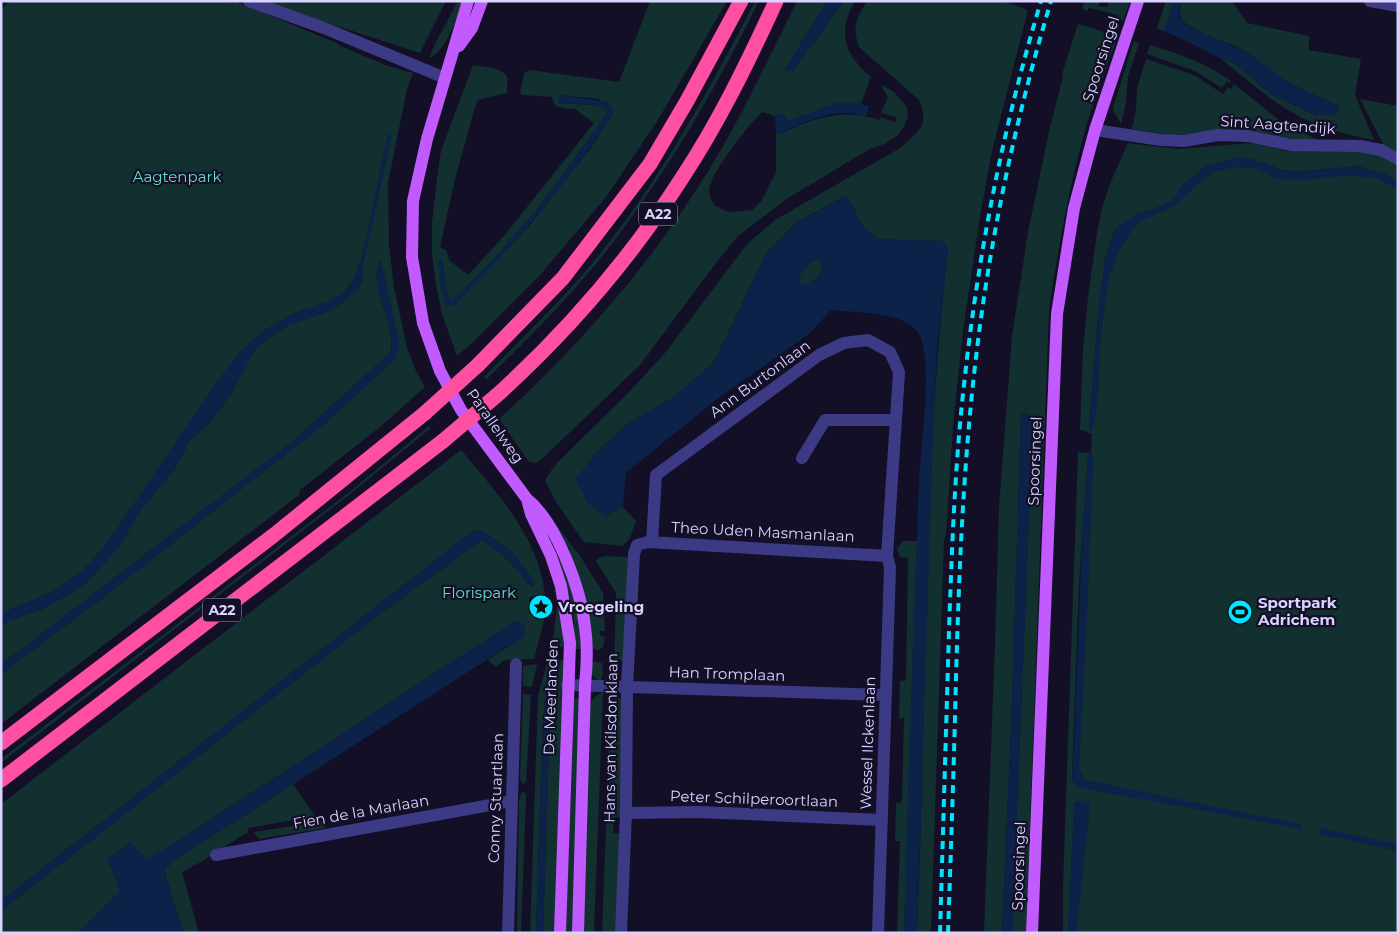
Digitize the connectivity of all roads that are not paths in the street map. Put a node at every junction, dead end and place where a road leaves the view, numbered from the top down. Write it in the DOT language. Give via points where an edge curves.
graph roads {
  1 [pos="249,1"];
  2 [pos="468,1"];
  3 [pos="482,1"];
  4 [pos="741,1"];
  5 [pos="776,1"];
  6 [pos="1138,1"];
  7 [pos="1370,1"];
  8 [pos="1398,6"];
  9 [pos="452,54"];
  10 [pos="445,78"];
  11 [pos="1095,130"];
  12 [pos="1398,159"];
  13 [pos="896,420"];
  14 [pos="802,458"];
  15 [pos="527,499"];
  16 [pos="652,542"];
  17 [pos="637,545"];
  18 [pos="887,556"];
  19 [pos="516,664"];
  20 [pos="568,685"];
  21 [pos="585,685"];
  22 [pos="627,687"];
  23 [pos="886,695"];
  24 [pos="1,743"];
  25 [pos="1,780"];
  26 [pos="512,801"];
  27 [pos="626,813"];
  28 [pos="882,820"];
  29 [pos="216,855"];
  30 [pos="508,933"];
  31 [pos="560,933"];
  32 [pos="578,933"];
  33 [pos="621,933"];
  34 [pos="878,933"];
  35 [pos="1032,933"];
  1 -- 10 [label="street"];
  2 -- 9 [label="main road"];
  3 -- 9 [label="main road" via="472,28"];
  4 -- 24 [label="highway, A22, bridge" via="650,164 563,278 478,366 425,414 274,535"];
  5 -- 25 [label="highway, A22, bridge" via="724,108 683,178 643,236 554,341 443,441"];
  6 -- 11 [label="main road, Spoorsingel"];
  7 -- 8 [label="street"];
  9 -- 10 [label="main road"];
  10 -- 15 [label="main road, Parallelweg" via="413,201 412,257 423,323 440,371 461,410"];
  11 -- 12 [label="street, Sint Aagtendijk" via="1161,140 1248,136 1291,145 1360,146 1381,150"];
  11 -- 35 [label="main road, Spoorsingel" via="1074,208 1057,314"];
  13 -- 14 [label="street" via="825,420"];
  13 -- 16 [label="street, Ann Burtonlaan" via="899,372 890,352 868,340 844,343 819,355 656,475"];
  13 -- 18 [label="street, Ann Burtonlaan"];
  15 -- 20 [label="main road, De Meerlanden" via="561,586 570,644"];
  15 -- 21 [label="main road" via="538,507 551,527 580,599 585,627"];
  16 -- 17 [label="street, Theo Uden Masmanlaan"];
  16 -- 18 [label="street, Theo Uden Masmanlaan"];
  17 -- 22 [label="street, Hans van Kilsdonklaan"];
  18 -- 23 [label="street, Wessel Ilckenlaan" via="890,567"];
  19 -- 26 [label="street, Conny Stuartlaan"];
  20 -- 21 [label="street, Han Tromplaan"];
  20 -- 31 [label="main road, De Meerlanden"];
  21 -- 22 [label="street, Han Tromplaan"];
  21 -- 32 [label="main road"];
  22 -- 23 [label="street, Han Tromplaan"];
  22 -- 27 [label="street, Hans van Kilsdonklaan"];
  23 -- 28 [label="street, Wessel Ilckenlaan"];
  26 -- 29 [label="street, Fien de la Marlaan"];
  26 -- 30 [label="street, Conny Stuartlaan"];
  27 -- 28 [label="street, Peter Schilperoortlaan" via="699,812"];
  27 -- 33 [label="street, Hans van Kilsdonklaan"];
  28 -- 34 [label="street, Wessel Ilckenlaan"];
}
